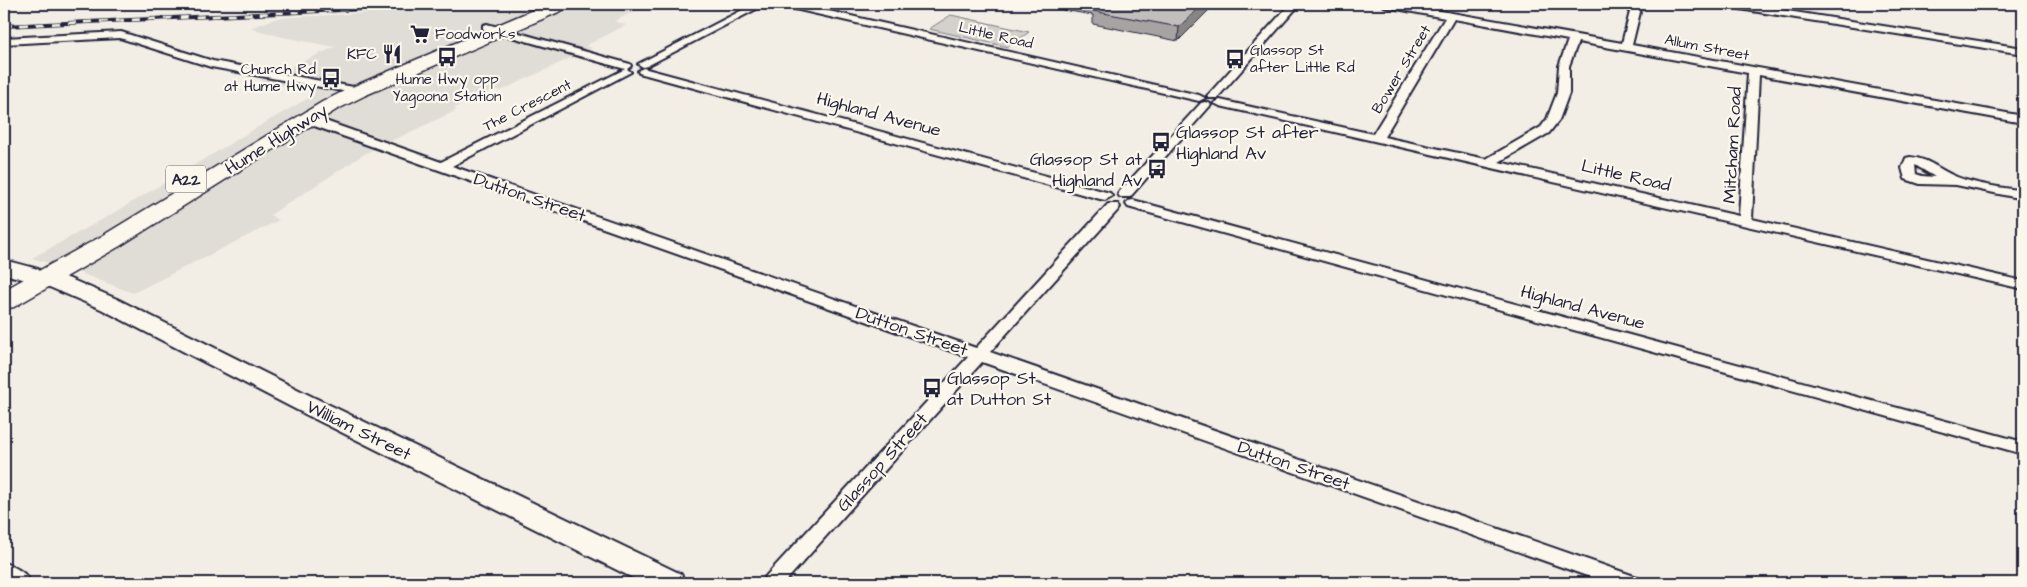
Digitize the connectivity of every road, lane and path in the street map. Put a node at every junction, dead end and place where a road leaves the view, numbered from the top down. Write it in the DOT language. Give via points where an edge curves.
graph roads {
  1 [pos="544,4"];
  2 [pos="562,4"];
  3 [pos="760,4"];
  4 [pos="786,4"];
  5 [pos="1295,4"];
  6 [pos="1386,4"];
  7 [pos="1637,4"];
  8 [pos="1727,4"];
  9 [pos="1451,16"];
  10 [pos="493,29"];
  11 [pos="1574,38"];
  12 [pos="4,41"];
  13 [pos="1626,47"];
  14 [pos="2023,51"];
  15 [pos="643,68"];
  16 [pos="626,69"];
  17 [pos="1754,70"];
  18 [pos="352,90"];
  19 [pos="1209,100"];
  20 [pos="307,119"];
  21 [pos="2023,119"];
  22 [pos="1376,138"];
  23 [pos="1489,164"];
  24 [pos="442,166"];
  25 [pos="1955,181"];
  26 [pos="2023,195"];
  27 [pos="1129,199"];
  28 [pos="1109,202"];
  29 [pos="1745,222"];
  30 [pos="4,266"];
  31 [pos="39,276"];
  32 [pos="2023,285"];
  33 [pos="4,288"];
  34 [pos="4,301"];
  35 [pos="979,355"];
  36 [pos="2023,448"];
  37 [pos="4,571"];
  38 [pos="21,583"];
  39 [pos="670,583"];
  40 [pos="772,583"];
  41 [pos="1630,583"];
  1 -- 10 [label="highway, Hume Highway / A22"];
  2 -- 10 [label="highway, Hume Highway / A22"];
  3 -- 15 [label="street"];
  4 -- 19 [label="street, Little Road"];
  5 -- 19 [label="street"];
  6 -- 9 [label="street, Allum Street"];
  7 -- 13 [label="street"];
  8 -- 14 [label="street"];
  9 -- 11 [label="street, Allum Street"];
  9 -- 22 [label="street, Bower Street"];
  10 -- 16 [label="street"];
  10 -- 18 [label="highway, Hume Highway / A22"];
  11 -- 13 [label="street, Allum Street"];
  11 -- 23 [label="street" via="1564,66 1563,93 1552,120 1545,130"];
  12 -- 18 [label="street" via="121,35 212,64"];
  13 -- 17 [label="street, Allum Street"];
  15 -- 16 [label="street"];
  15 -- 28 [label="street, Highland Avenue"];
  16 -- 24 [label="street, The Crescent"];
  17 -- 21 [label="street, Allum Street"];
  17 -- 29 [label="street, Mitcham Road"];
  18 -- 20 [label="highway, Hume Highway / A22"];
  18 -- 31 [label="highway, Hume Highway / A22" via="269,128"];
  19 -- 22 [label="street, Little Road"];
  19 -- 27 [label="street"];
  20 -- 24 [label="street, Dutton Street"];
  20 -- 31 [label="highway, Hume Highway / A22" via="111,241"];
  22 -- 23 [label="street, Little Road"];
  23 -- 29 [label="street, Little Road"];
  24 -- 35 [label="street, Dutton Street"];
  25 -- 26 [label="street"];
  27 -- 28 [label="street" via="1126,208"];
  27 -- 36 [label="street, Highland Avenue"];
  28 -- 35 [label="street, Glassop Street"];
  29 -- 32 [label="street, Little Road"];
  30 -- 31 [label="street, William Street"];
  31 -- 33 [label="highway, Hume Highway / A22"];
  31 -- 34 [label="highway, Hume Highway / A22"];
  31 -- 39 [label="street, William Street" via="109,304"];
  35 -- 40 [label="street, Glassop Street"];
  35 -- 41 [label="street, Dutton Street"];
  37 -- 38 [label="street"];
}
